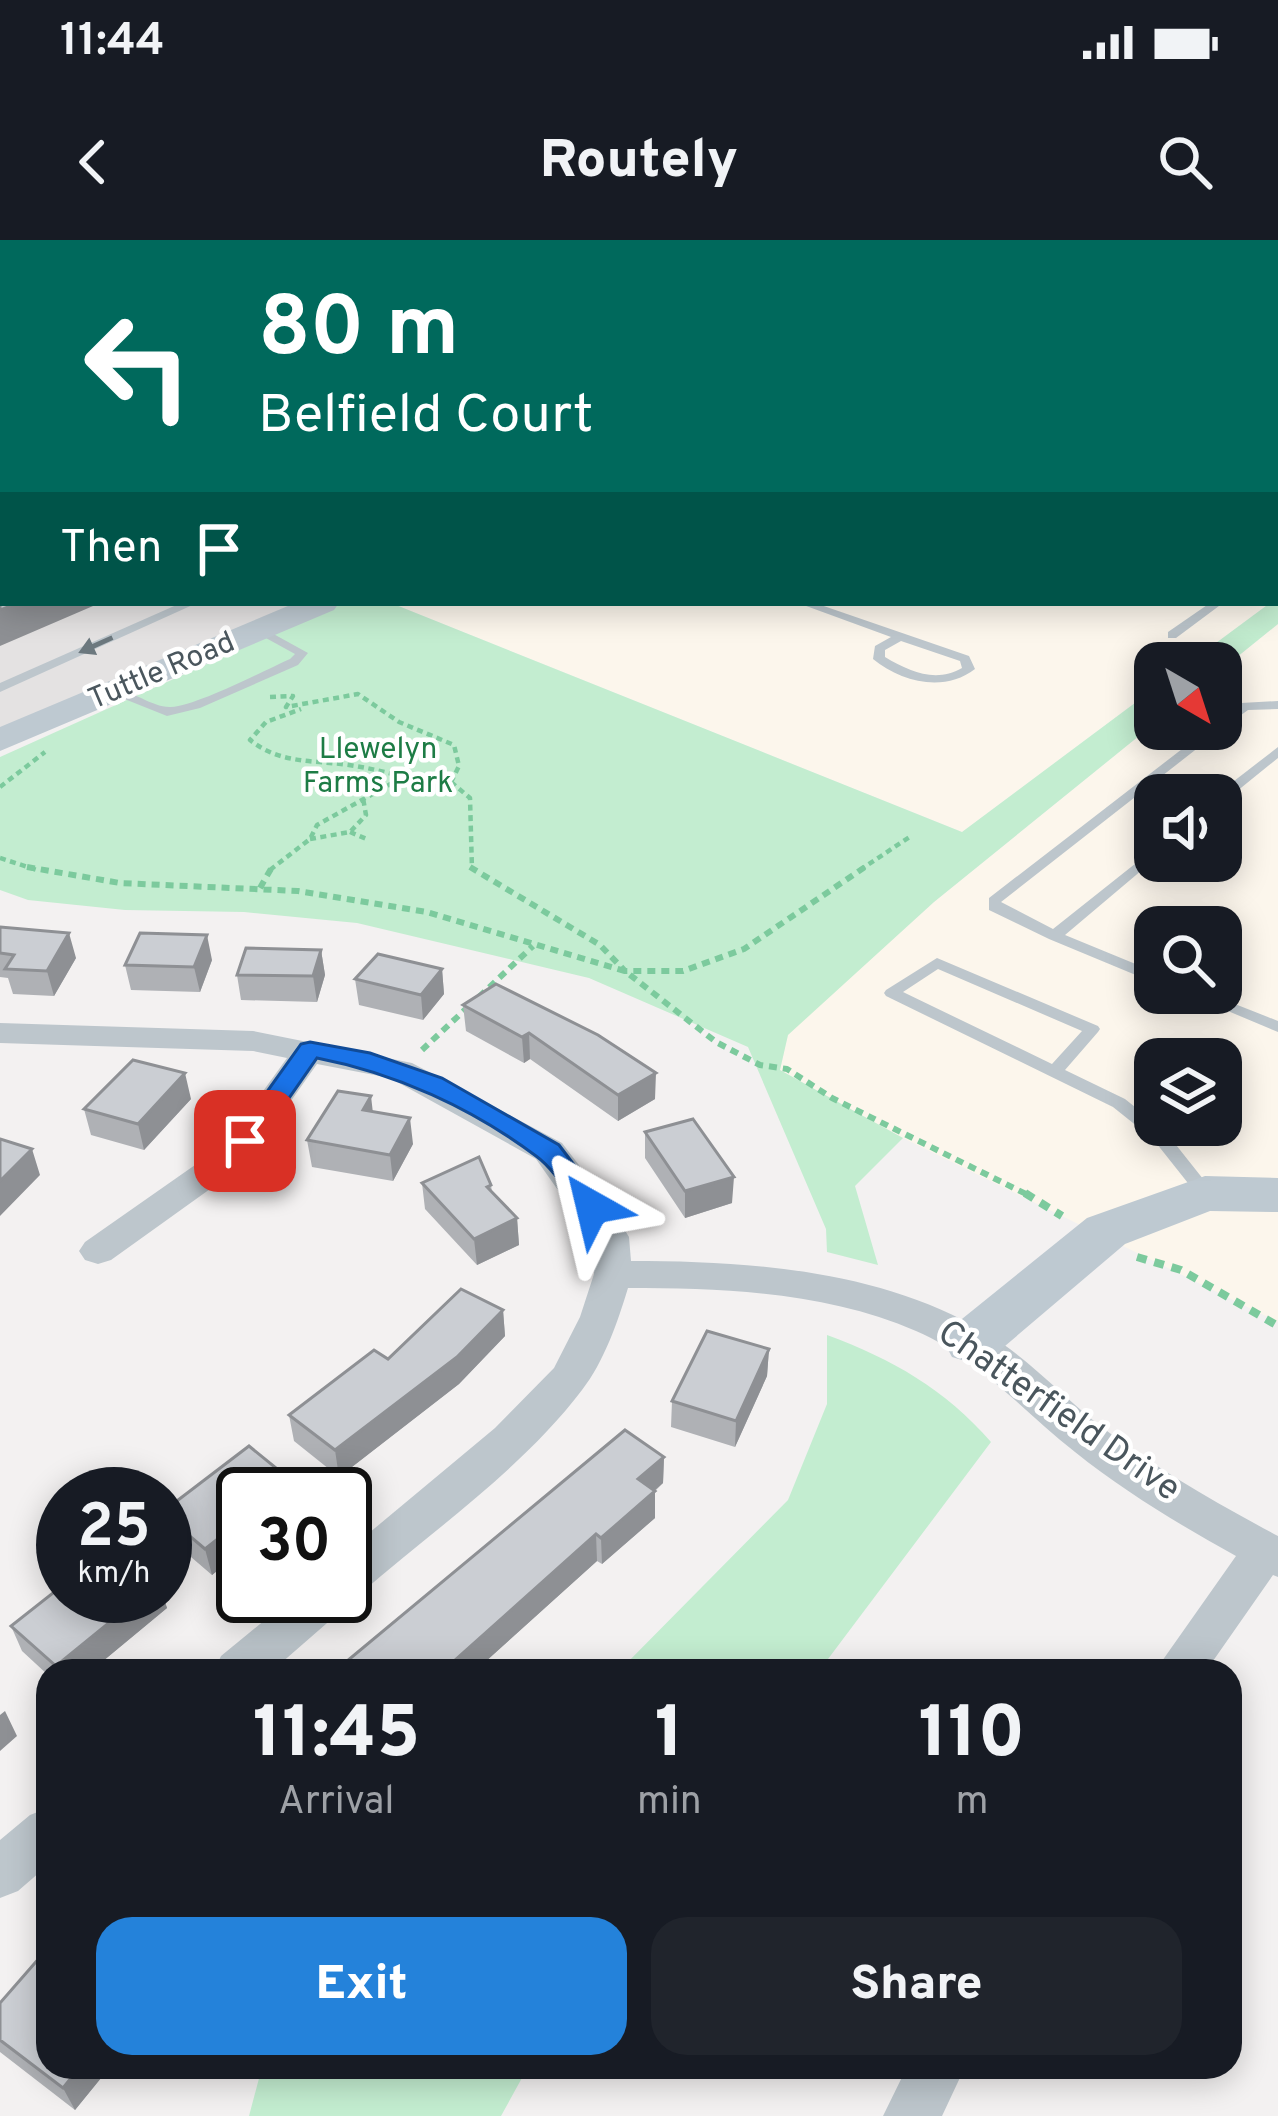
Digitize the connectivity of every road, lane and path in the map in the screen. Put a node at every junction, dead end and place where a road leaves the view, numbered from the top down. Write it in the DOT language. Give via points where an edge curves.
graph roads {
  1 [pos="184,606"];
  2 [pos="316,606"];
  3 [pos="813,606"];
  4 [pos="1212,606"];
  5 [pos="259,630"];
  6 [pos="1172,635"];
  7 [pos="901,636"];
  8 [pos="279,668"];
  9 [pos="0,688"];
  10 [pos="113,692"];
  11 [pos="1278,705"];
  12 [pos="301,709"];
  13 [pos="1242,709"];
  14 [pos="0,740"];
  15 [pos="1188,750"];
  16 [pos="1278,751"];
  17 [pos="399,780"];
  18 [pos="1242,780"];
  19 [pos="451,782"];
  20 [pos="363,798"];
  21 [pos="350,832"];
  22 [pos="911,836"];
  23 [pos="310,839"];
  24 [pos="369,840"];
  25 [pos="0,858"];
  26 [pos="1134,869"];
  27 [pos="260,890"];
  28 [pos="1054,936"];
  29 [pos="533,946"];
  30 [pos="1134,969"];
  31 [pos="625,971"];
  32 [pos="1242,1013"];
  33 [pos="1278,1027"];
  34 [pos="0,1033"];
  35 [pos="310,1049"];
  36 [pos="400,1070"];
  37 [pos="1054,1072"];
  38 [pos="1205,1192"];
  39 [pos="1278,1195"];
  40 [pos="1098,1238"];
  41 [pos="98,1251"];
  42 [pos="613,1274"];
  43 [pos="1278,1326"];
  44 [pos="972,1342"];
  45 [pos="1272,1554"];
  46 [pos="372,1557"];
  47 [pos="294,1623"];
  48 [pos="252,1659"];
  49 [pos="1189,1659"];
  50 [pos="36,1842"];
  51 [pos="0,1873"];
  52 [pos="931,2079"];
  53 [pos="912,2116"];
  1 -- 9 [label="lane, one-way"];
  2 -- 5 [label="main road, Tuttle Road"];
  3 -- 7 [label="lane"];
  4 -- 6 [label="lane"];
  5 -- 8 [label="lane" via="302,653"];
  5 -- 10 [label="main road, Tuttle Road"];
  7 -- 7 [label="lane" via="965,659 968,669 956,679 932,680 895,670 879,649"];
  8 -- 10 [label="lane" via="167,712"];
  8 -- 12 [label="path" via="302,677 266,695 293,696 286,707"];
  10 -- 14 [label="main road, Tuttle Road"];
  11 -- 13 [label="lane"];
  12 -- 17 [label="path" via="266,722 250,740 288,762 352,766"];
  12 -- 19 [label="path" via="325,697 370,698 398,722 454,745 460,766"];
  15 -- 28 [label="lane" via="994,901 994,908"];
  16 -- 18 [label="lane"];
  17 -- 19 [label="path"];
  17 -- 20 [label="path"];
  19 -- 31 [label="path" via="470,798 470,869 600,945"];
  20 -- 21 [label="path" via="366,815"];
  20 -- 23 [label="path" via="317,825"];
  21 -- 23 [label="path"];
  21 -- 24 [label="path"];
  22 -- 31 [label="path" via="744,949 683,971"];
  23 -- 27 [label="path" via="274,863"];
  25 -- 27 [label="path" via="120,883"];
  26 -- 28 [label="lane"];
  27 -- 29 [label="path" via="427,912"];
  28 -- 30 [label="lane"];
  29 -- 31 [label="path"];
  29 -- 36 [label="path"];
  31 -- 40 [label="path" via="716,1042 760,1065 788,1069"];
  32 -- 33 [label="lane"];
  34 -- 35 [label="street"];
  35 -- 36 [label="street"];
  35 -- 41 [label="street" via="245,1141"];
  36 -- 42 [label="street" via="549,1151 610,1237"];
  37 -- 37 [label="lane" via="953,1022 892,993 937,963 1092,1029"];
  37 -- 38 [label="lane" via="1119,1103 1159,1135"];
  38 -- 39 [label="main road"];
  38 -- 40 [label="main road"];
  40 -- 43 [label="path" via="1181,1270"];
  40 -- 44 [label="main road"];
  42 -- 44 [label="street, Chatterfield Drive" via="702,1273 884,1302"];
  42 -- 46 [label="street" via="569,1378 510,1440"];
  44 -- 45 [label="street, Chatterfield Drive" via="1088,1440"];
  45 -- 49 [label="street"];
  47 -- 48 [label="street"];
  50 -- 51 [label="street"];
  52 -- 53 [label="street"];
}
